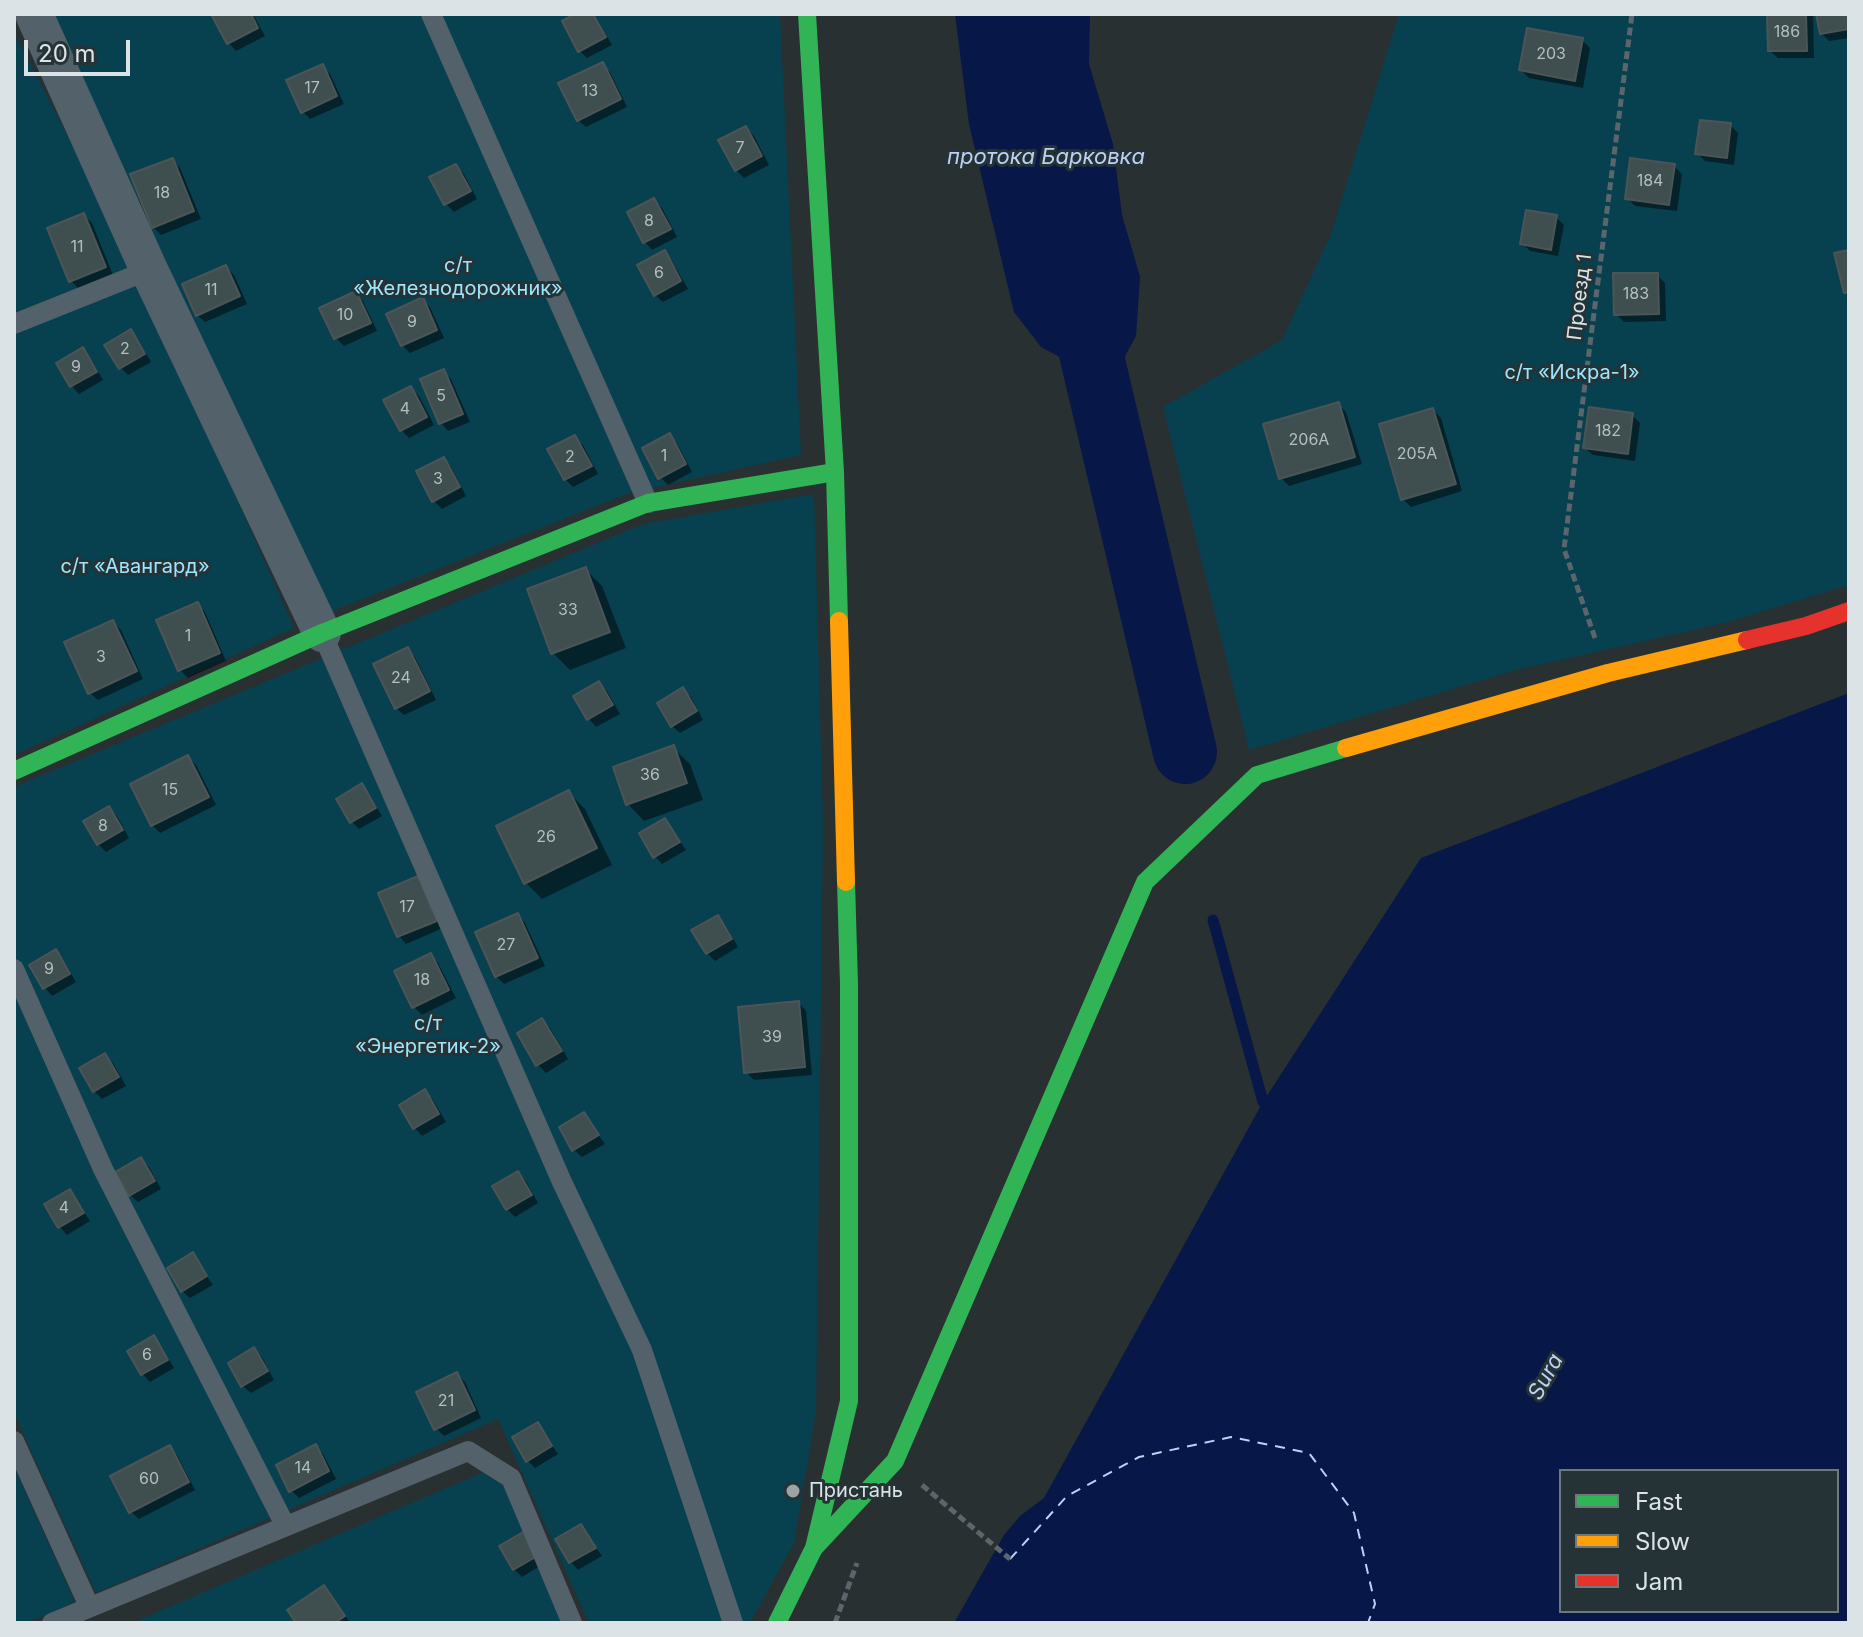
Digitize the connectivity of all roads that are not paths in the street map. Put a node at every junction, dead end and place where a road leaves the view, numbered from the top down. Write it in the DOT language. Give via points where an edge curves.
graph roads {
  1 [pos="34,14"];
  2 [pos="431,14"];
  3 [pos="807,14"];
  4 [pos="149,270"];
  5 [pos="14,324"];
  6 [pos="835,472"];
  7 [pos="648,503"];
  8 [pos="1849,611"];
  9 [pos="322,633"];
  10 [pos="14,771"];
  11 [pos="14,969"];
  12 [pos="14,1441"];
  13 [pos="285,1525"];
  14 [pos="814,1548"];
  15 [pos="89,1606"];
  16 [pos="52,1623"];
  17 [pos="572,1623"];
  18 [pos="733,1623"];
  19 [pos="777,1623"];
  1 -- 4 [label="street"];
  2 -- 7 [label="lane"];
  3 -- 6 [label="street"];
  4 -- 5 [label="lane"];
  4 -- 9 [label="street"];
  6 -- 7 [label="street"];
  6 -- 14 [label="street" via="849,984 849,1401"];
  7 -- 9 [label="street"];
  8 -- 14 [label="street" via="1413,727 1257,775 1145,882 895,1461"];
  9 -- 10 [label="street"];
  9 -- 18 [label="lane" via="562,1182 642,1350"];
  11 -- 13 [label="lane" via="103,1169"];
  12 -- 15 [label="lane"];
  13 -- 15 [label="lane"];
  13 -- 17 [label="lane" via="468,1451 511,1478"];
  14 -- 19 [label="street"];
  15 -- 16 [label="lane"];
}
